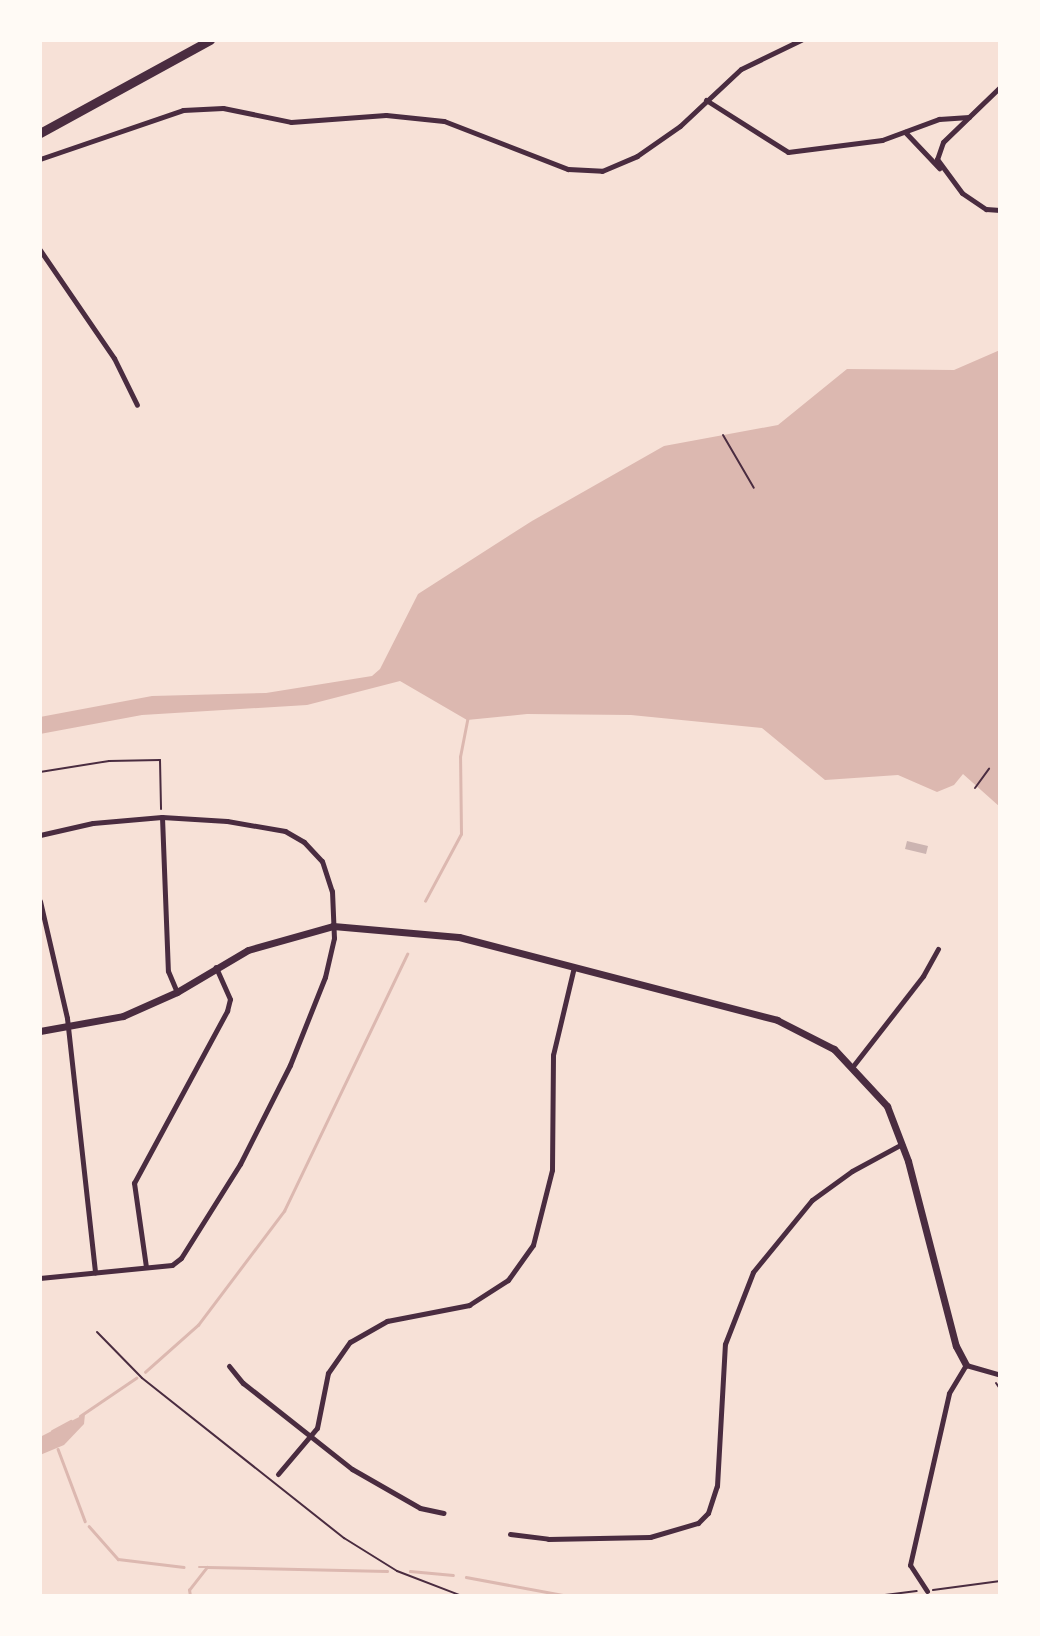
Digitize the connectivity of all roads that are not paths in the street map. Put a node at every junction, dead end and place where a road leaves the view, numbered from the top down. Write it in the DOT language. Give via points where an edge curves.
graph roads {
  1 [pos="210,40"];
  2 [pos="801,40"];
  3 [pos="1000,87"];
  4 [pos="706,100"];
  5 [pos="970,117"];
  6 [pos="905,132"];
  7 [pos="40,133"];
  8 [pos="40,159"];
  9 [pos="941,170"];
  10 [pos="1000,210"];
  11 [pos="40,250"];
  12 [pos="137,405"];
  13 [pos="162,817"];
  14 [pos="40,835"];
  15 [pos="40,901"];
  16 [pos="333,926"];
  17 [pos="938,949"];
  18 [pos="216,967"];
  19 [pos="575,967"];
  20 [pos="177,992"];
  21 [pos="69,1028"];
  22 [pos="40,1031"];
  23 [pos="853,1066"];
  24 [pos="902,1144"];
  25 [pos="146,1267"];
  26 [pos="95,1272"];
  27 [pos="40,1278"];
  28 [pos="966,1365"];
  29 [pos="229,1366"];
  30 [pos="1000,1376"];
  31 [pos="310,1438"];
  32 [pos="278,1474"];
  33 [pos="443,1513"];
  34 [pos="510,1534"];
  35 [pos="927,1591"];
  1 -- 7 [label="highway"];
  2 -- 4 [label="street" via="741,69"];
  3 -- 5 [label="street"];
  4 -- 6 [label="street" via="788,152"];
  4 -- 8 [label="street" via="680,126 637,156 601,171 568,169 444,121 386,115 291,122 223,108 183,110"];
  5 -- 6 [label="street" via="939,119"];
  5 -- 9 [label="street" via="943,142 937,159"];
  6 -- 9 [label="street"];
  9 -- 10 [label="street" via="962,193 986,209"];
  11 -- 12 [label="street" via="114,358"];
  13 -- 14 [label="street" via="93,823"];
  13 -- 16 [label="street" via="228,821 297,837 316,853 327,872"];
  13 -- 20 [label="street" via="168,971"];
  15 -- 21 [label="street"];
  16 -- 18 [label="street" via="258,947"];
  16 -- 19 [label="street" via="459,937"];
  16 -- 25 [label="street" via="326,977 290,1065 240,1164 181,1258 172,1265"];
  17 -- 23 [label="street" via="923,976"];
  18 -- 20 [label="street"];
  18 -- 25 [label="street" via="230,999 227,1011 134,1183"];
  19 -- 23 [label="street" via="777,1020 819,1040"];
  19 -- 31 [label="street" via="553,1055 552,1170 533,1245 508,1280 469,1305 387,1321 349,1342 328,1373 321,1419"];
  20 -- 21 [label="street" via="123,1016"];
  21 -- 22 [label="street"];
  21 -- 26 [label="street"];
  23 -- 24 [label="street" via="884,1102"];
  24 -- 28 [label="street" via="956,1346"];
  24 -- 34 [label="street" via="812,1200 753,1272 725,1344 717,1486 708,1513 698,1523 650,1537 548,1539"];
  25 -- 26 [label="street"];
  26 -- 27 [label="street"];
  28 -- 30 [label="street"];
  28 -- 35 [label="street" via="949,1393 912,1550 910,1565"];
  29 -- 31 [label="street"];
  31 -- 32 [label="street"];
  31 -- 33 [label="street" via="382,1489 420,1508"];
}
